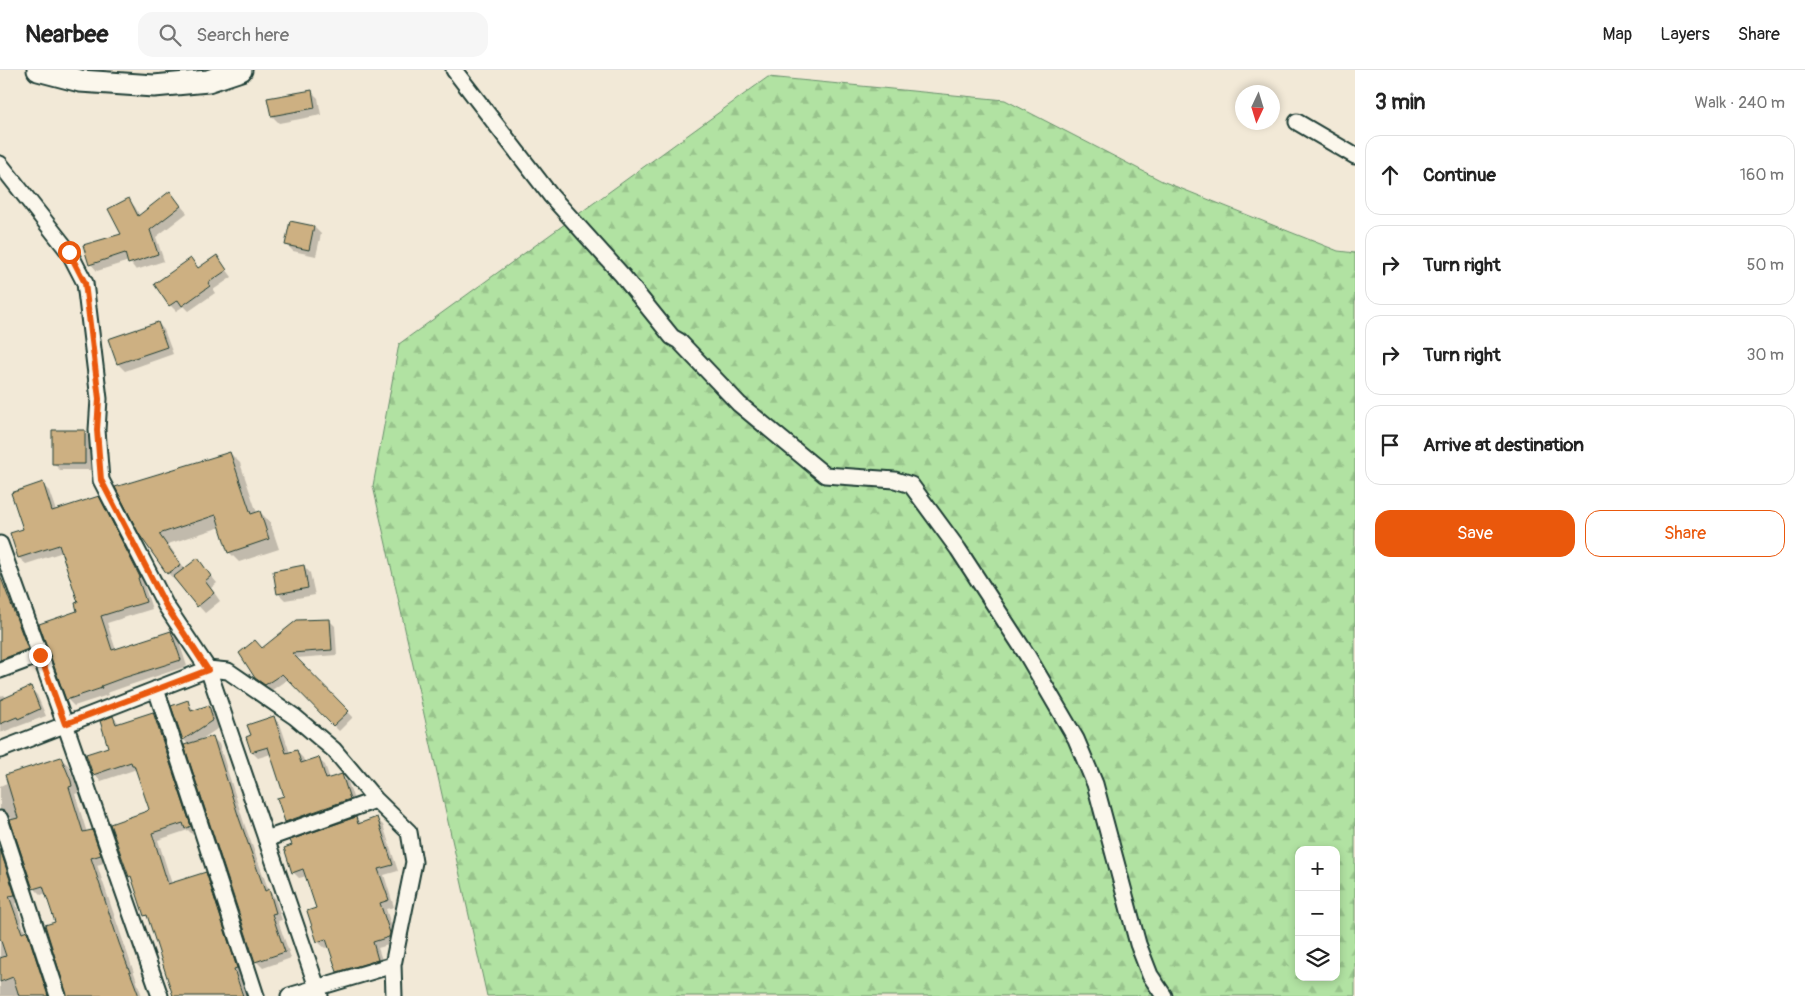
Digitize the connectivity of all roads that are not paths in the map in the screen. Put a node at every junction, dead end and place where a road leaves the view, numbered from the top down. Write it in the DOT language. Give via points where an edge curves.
graph roads {
  1 [pos="38,70"];
  2 [pos="62,70"];
  3 [pos="241,70"];
  4 [pos="454,70"];
  5 [pos="80,81"];
  6 [pos="1297,122"];
  7 [pos="1355,156"];
  8 [pos="0,164"];
  9 [pos="0,544"];
  10 [pos="3,562"];
  11 [pos="40,655"];
  12 [pos="0,670"];
  13 [pos="208,670"];
  14 [pos="156,689"];
  15 [pos="65,724"];
  16 [pos="0,750"];
  17 [pos="376,800"];
  18 [pos="0,819"];
  19 [pos="266,839"];
  20 [pos="393,965"];
  21 [pos="318,991"];
  22 [pos="58,996"];
  23 [pos="160,996"];
  24 [pos="256,996"];
  25 [pos="289,996"];
  26 [pos="394,996"];
  27 [pos="1164,996"];
  1 -- 5 [label="street"];
  2 -- 5 [label="street"];
  3 -- 5 [label="street" via="208,81 154,86"];
  4 -- 27 [label="street" via="551,196 672,337 739,404 825,475 896,480 912,485 1027,655 1076,739 1095,784 1138,944 1150,975"];
  6 -- 7 [label="street"];
  8 -- 13 [label="street" via="69,252 85,283 99,399 97,430 101,480 166,606"];
  9 -- 10 [label="street"];
  10 -- 11 [label="street"];
  11 -- 12 [label="street"];
  11 -- 15 [label="street"];
  13 -- 14 [label="street"];
  13 -- 17 [label="street" via="228,671 295,717 334,750"];
  13 -- 19 [label="street"];
  14 -- 15 [label="street"];
  14 -- 24 [label="street"];
  15 -- 16 [label="street"];
  15 -- 23 [label="street"];
  17 -- 19 [label="street"];
  17 -- 20 [label="street" via="409,832 414,862"];
  18 -- 22 [label="street"];
  19 -- 21 [label="street"];
  20 -- 21 [label="street"];
  20 -- 26 [label="street"];
  21 -- 25 [label="street"];
}
